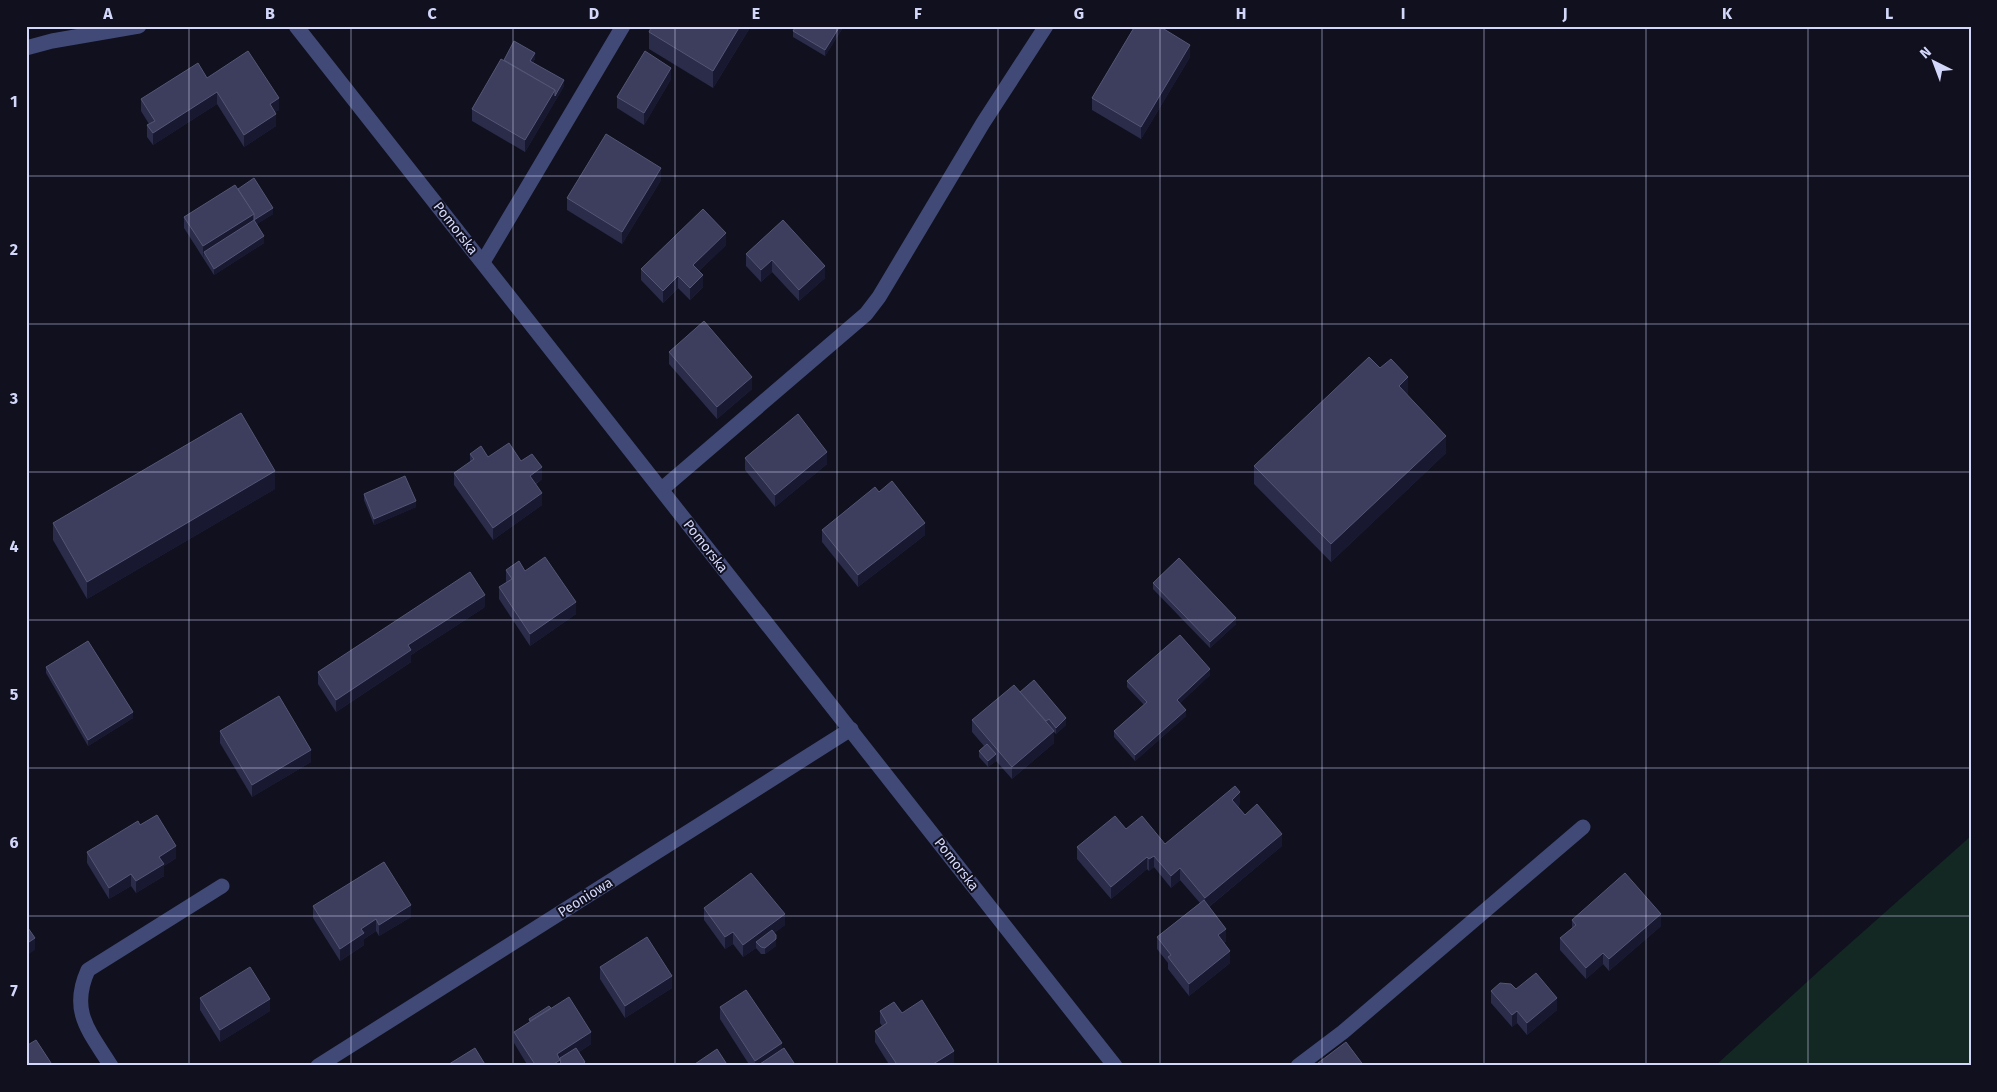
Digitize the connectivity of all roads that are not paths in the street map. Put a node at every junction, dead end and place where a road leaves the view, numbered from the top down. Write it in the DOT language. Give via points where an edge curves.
graph roads {
  1 [pos="139,26"];
  2 [pos="296,26"];
  3 [pos="623,26"];
  4 [pos="1046,26"];
  5 [pos="26,48"];
  6 [pos="483,262"];
  7 [pos="662,489"];
  8 [pos="851,729"];
  9 [pos="1583,827"];
  10 [pos="222,886"];
  11 [pos="111,1066"];
  12 [pos="318,1066"];
  13 [pos="1116,1066"];
  14 [pos="1298,1066"];
  1 -- 5 [label="street"];
  2 -- 6 [label="street, Pomorska"];
  3 -- 6 [label="street"];
  4 -- 7 [label="street" via="866,314"];
  6 -- 7 [label="street, Pomorska"];
  7 -- 8 [label="street, Pomorska"];
  8 -- 12 [label="street, Peoniowa"];
  8 -- 13 [label="street, Pomorska"];
  9 -- 14 [label="street" via="1343,1032"];
  10 -- 11 [label="street" via="88,970 82,984 82,1019"];
}
